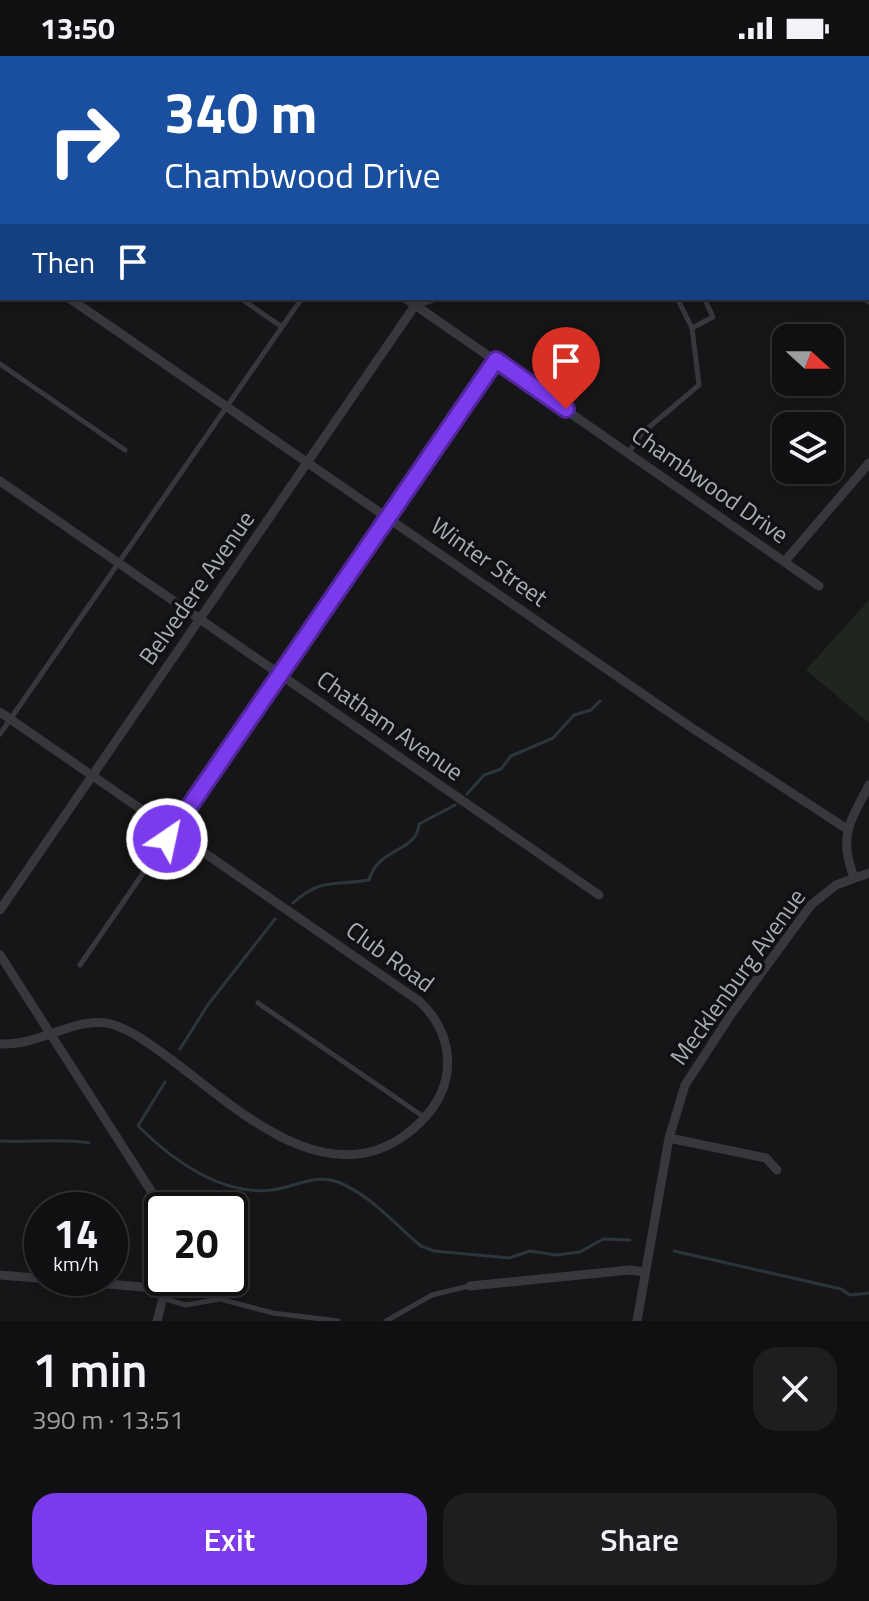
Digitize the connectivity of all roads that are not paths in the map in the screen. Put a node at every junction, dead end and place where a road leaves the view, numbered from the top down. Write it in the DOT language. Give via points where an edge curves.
graph roads {
  1 [pos="72,300"];
  2 [pos="243,300"];
  3 [pos="301,300"];
  4 [pos="678,300"];
  5 [pos="705,300"];
  6 [pos="418,301"];
  7 [pos="282,327"];
  8 [pos="692,328"];
  9 [pos="496,360"];
  10 [pos="0,364"];
  11 [pos="226,407"];
  12 [pos="125,450"];
  13 [pos="629,453"];
  14 [pos="308,462"];
  15 [pos="869,463"];
  16 [pos="0,481"];
  17 [pos="389,517"];
  18 [pos="785,561"];
  19 [pos="119,563"];
  20 [pos="819,586"];
  21 [pos="200,619"];
  22 [pos="280,675"];
  23 [pos="0,712"];
  24 [pos="11,719"];
  25 [pos="0,734"];
  26 [pos="92,775"];
  27 [pos="869,785"];
  28 [pos="847,829"];
  29 [pos="172,831"];
  30 [pos="869,873"];
  31 [pos="854,877"];
  32 [pos="599,895"];
  33 [pos="0,910"];
  34 [pos="0,955"];
  35 [pos="80,965"];
  36 [pos="258,1003"];
  37 [pos="52,1036"];
  38 [pos="0,1044"];
  39 [pos="424,1117"];
  40 [pos="669,1138"];
  41 [pos="777,1170"];
  42 [pos="151,1192"];
  43 [pos="645,1272"];
  44 [pos="0,1275"];
  45 [pos="470,1286"];
  46 [pos="144,1291"];
  47 [pos="165,1296"];
  48 [pos="170,1296"];
  49 [pos="157,1321"];
  50 [pos="338,1321"];
  51 [pos="386,1321"];
  52 [pos="637,1321"];
  1 -- 11 [label="street, Winter Street"];
  2 -- 7 [label="lane"];
  3 -- 7 [label="lane"];
  4 -- 8 [label="lane"];
  5 -- 8 [label="lane" via="713,317"];
  6 -- 9 [label="street, Chambwood Drive"];
  6 -- 14 [label="street, Belvedere Avenue"];
  7 -- 11 [label="lane"];
  8 -- 13 [label="lane" via="699,385 641,434"];
  9 -- 13 [label="street, Chambwood Drive"];
  9 -- 17 [label="lane"];
  10 -- 12 [label="lane"];
  11 -- 14 [label="street, Winter Street"];
  11 -- 19 [label="lane"];
  13 -- 18 [label="street, Chambwood Drive"];
  14 -- 17 [label="street, Winter Street"];
  14 -- 21 [label="street, Belvedere Avenue"];
  15 -- 18 [label="street, Chambwood Drive"];
  16 -- 19 [label="street, Chatham Avenue"];
  17 -- 22 [label="lane"];
  17 -- 28 [label="street, Winter Street"];
  18 -- 20 [label="street, Chambwood Drive"];
  19 -- 21 [label="street, Chatham Avenue"];
  19 -- 24 [label="lane"];
  21 -- 22 [label="street, Chatham Avenue"];
  21 -- 26 [label="street, Belvedere Avenue"];
  22 -- 29 [label="lane"];
  22 -- 32 [label="street, Chatham Avenue"];
  23 -- 24 [label="street, Club Road"];
  24 -- 25 [label="lane"];
  24 -- 26 [label="street, Club Road"];
  26 -- 29 [label="street, Club Road"];
  26 -- 33 [label="street, Belvedere Avenue"];
  27 -- 28 [label="street"];
  28 -- 31 [label="street" via="846,856"];
  29 -- 35 [label="lane"];
  29 -- 39 [label="street, Club Road" via="428,1009 443,1034 447,1064 442,1090"];
  30 -- 31 [label="street, Mecklenburg Avenue"];
  31 -- 40 [label="street, Mecklenburg Avenue" via="811,905 732,1013 685,1085"];
  34 -- 37 [label="street"];
  36 -- 39 [label="lane"];
  37 -- 38 [label="street, Club Road"];
  37 -- 39 [label="street, Club Road" via="91,1022 125,1029 305,1150 347,1156 369,1150 397,1140"];
  37 -- 42 [label="street"];
  40 -- 41 [label="street" via="766,1158"];
  40 -- 43 [label="street, Mecklenburg Avenue"];
  43 -- 45 [label="street"];
  43 -- 52 [label="street, Mecklenburg Avenue"];
  44 -- 46 [label="street"];
  45 -- 51 [label="lane" via="432,1295"];
  47 -- 49 [label="street"];
  48 -- 50 [label="lane" via="186,1305 220,1299 273,1313"];
}
